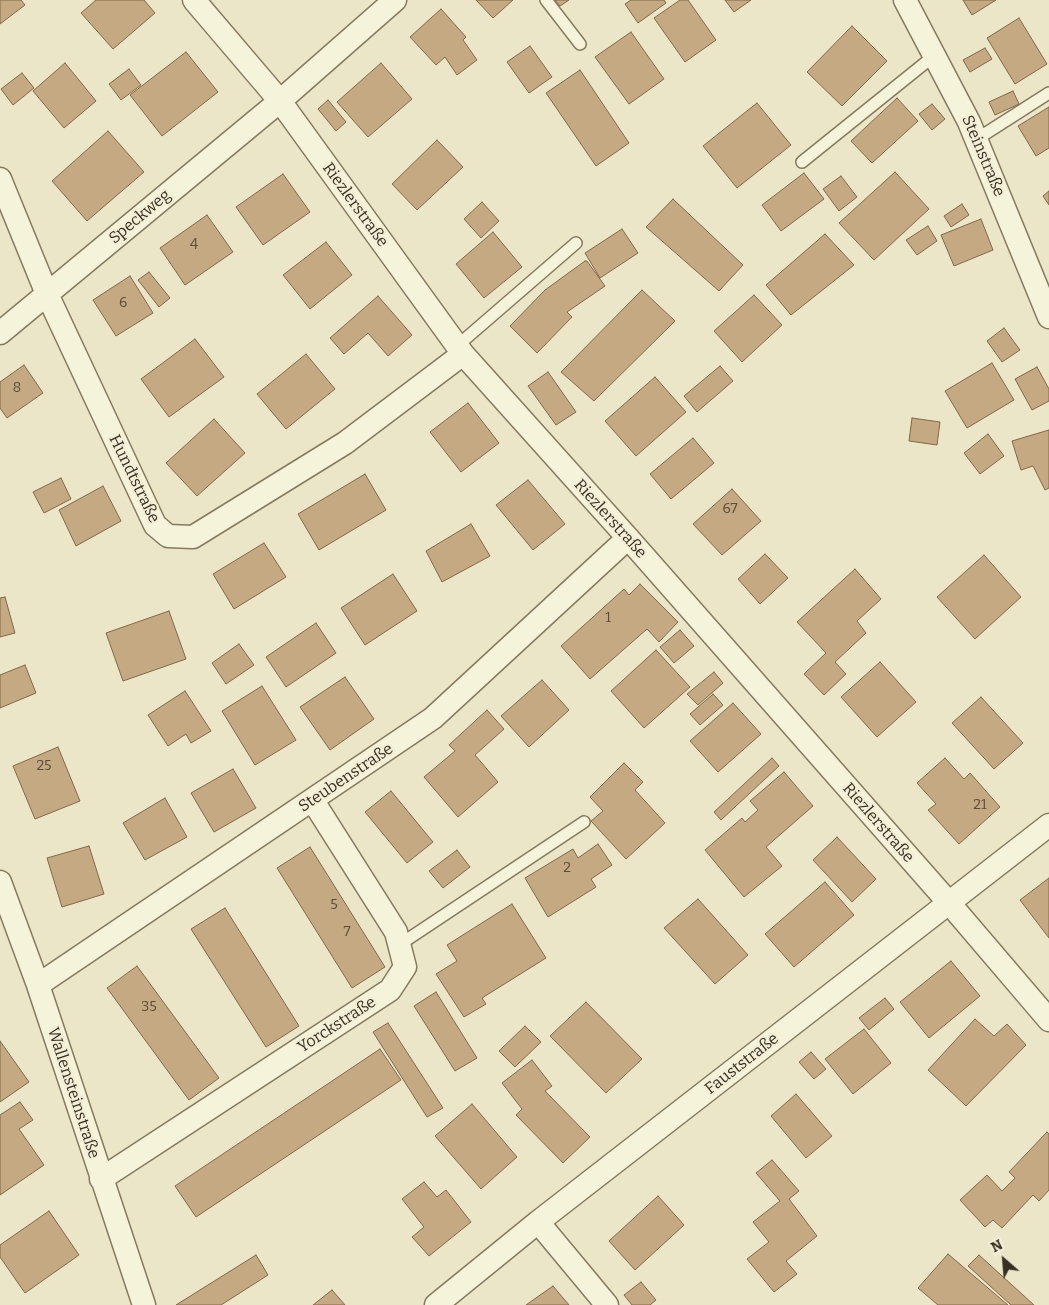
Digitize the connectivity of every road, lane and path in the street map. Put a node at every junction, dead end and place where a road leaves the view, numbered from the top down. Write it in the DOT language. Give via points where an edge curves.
graph roads {
  1 [pos="194,0"];
  2 [pos="395,0"];
  3 [pos="546,0"];
  4 [pos="905,0"];
  5 [pos="580,44"];
  6 [pos="934,55"];
  7 [pos="1049,93"];
  8 [pos="280,101"];
  9 [pos="977,139"];
  10 [pos="802,162"];
  11 [pos="0,179"];
  12 [pos="576,243"];
  13 [pos="47,294"];
  14 [pos="1049,317"];
  15 [pos="0,333"];
  16 [pos="460,350"];
  17 [pos="628,538"];
  18 [pos="313,801"];
  19 [pos="584,822"];
  20 [pos="1049,826"];
  21 [pos="0,882"];
  22 [pos="950,904"];
  23 [pos="399,945"];
  24 [pos="38,985"];
  25 [pos="1049,1020"];
  26 [pos="101,1179"];
  27 [pos="538,1222"];
  28 [pos="144,1305"];
  29 [pos="436,1305"];
  30 [pos="606,1305"];
  1 -- 8 [label="street, Riezlerstraße"];
  2 -- 8 [label="street, Speckweg"];
  3 -- 5 [label="lane"];
  4 -- 6 [label="street, Steinstraße"];
  6 -- 9 [label="street, Steinstraße"];
  6 -- 10 [label="lane"];
  7 -- 9 [label="lane"];
  8 -- 13 [label="street, Speckweg"];
  8 -- 16 [label="street, Riezlerstraße"];
  9 -- 14 [label="street, Steinstraße"];
  11 -- 13 [label="street, Hundtstraße"];
  12 -- 16 [label="lane"];
  13 -- 15 [label="street, Speckweg"];
  13 -- 16 [label="street, Hundtstraße" via="155,525 168,536 193,537 345,443"];
  16 -- 17 [label="street, Riezlerstraße"];
  17 -- 18 [label="street, Steubenstraße" via="432,718"];
  17 -- 22 [label="street, Riezlerstraße"];
  18 -- 23 [label="street, Yorckstraße" via="396,932"];
  18 -- 24 [label="street, Steubenstraße"];
  19 -- 23 [label="lane"];
  20 -- 22 [label="street, Fauststraße"];
  21 -- 24 [label="street, Wallensteinstraße"];
  22 -- 25 [label="street, Riezlerstraße"];
  22 -- 27 [label="street, Fauststraße"];
  23 -- 26 [label="street, Yorckstraße" via="404,967 390,990"];
  24 -- 26 [label="street, Wallensteinstraße"];
  26 -- 28 [label="street, Wallensteinstraße"];
  27 -- 29 [label="street, Fauststraße"];
  27 -- 30 [label="street"];
}
